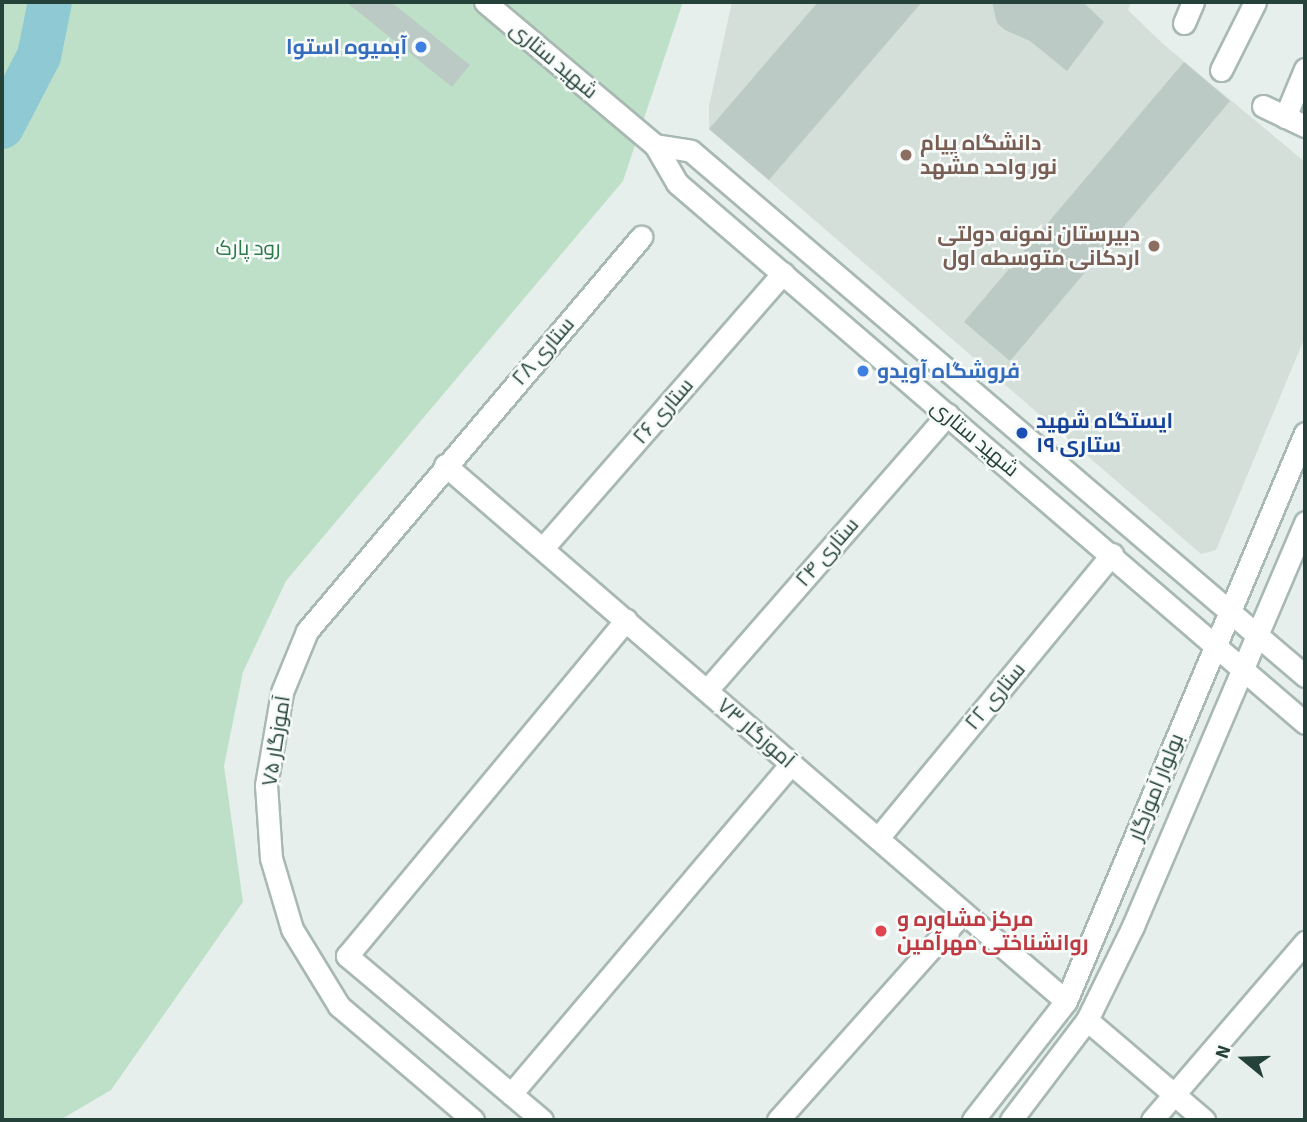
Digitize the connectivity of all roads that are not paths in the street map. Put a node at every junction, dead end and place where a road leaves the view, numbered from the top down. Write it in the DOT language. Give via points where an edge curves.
graph roads {
  1 [pos="485,2"];
  2 [pos="1193,2"];
  3 [pos="1255,2"];
  4 [pos="1184,23"];
  5 [pos="1305,69"];
  6 [pos="1221,70"];
  7 [pos="1263,106"];
  8 [pos="1285,117"];
  9 [pos="1305,126"];
  10 [pos="655,145"];
  11 [pos="641,237"];
  12 [pos="783,273"];
  13 [pos="947,414"];
  14 [pos="1305,433"];
  15 [pos="446,465"];
  16 [pos="1305,522"];
  17 [pos="542,548"];
  18 [pos="1112,554"];
  19 [pos="1228,609"];
  20 [pos="626,620"];
  21 [pos="1255,633"];
  22 [pos="1213,644"];
  23 [pos="1240,667"];
  24 [pos="1305,676"];
  25 [pos="707,690"];
  26 [pos="1305,723"];
  27 [pos="792,764"];
  28 [pos="878,838"];
  29 [pos="963,912"];
  30 [pos="1305,942"];
  31 [pos="1066,1001"];
  32 [pos="1087,1020"];
  33 [pos="511,1094"];
  34 [pos="1174,1094"];
  35 [pos="473,1120"];
  36 [pos="541,1120"];
  37 [pos="778,1120"];
  38 [pos="973,1120"];
  39 [pos="1011,1120"];
  40 [pos="1152,1120"];
  41 [pos="1204,1120"];
  1 -- 10 [label="street, شهید ستاری"];
  2 -- 4 [label="street"];
  3 -- 6 [label="street"];
  5 -- 8 [label="street"];
  7 -- 8 [label="street"];
  8 -- 9 [label="street"];
  10 -- 12 [label="street, شهید ستاری" via="677,183"];
  10 -- 19 [label="street, شهید ستاری" via="691,151"];
  11 -- 15 [label="street, ستاری ۲۸"];
  12 -- 13 [label="street, شهید ستاری"];
  12 -- 17 [label="street, ستاری ۲۶"];
  13 -- 18 [label="street, شهید ستاری"];
  13 -- 25 [label="street, ستاری ۲۴"];
  14 -- 19 [label="street, بولوار آموزگار"];
  15 -- 17 [label="street, ۷۳ آموزگار"];
  15 -- 35 [label="street, آموزگار ۷۵" via="307,631 282,692 266,785 271,858 292,929 321,979 340,1006"];
  16 -- 21 [label="street, بولوار آموزگار"];
  17 -- 20 [label="street, ۷۳ آموزگار"];
  18 -- 22 [label="street, شهید ستاری"];
  18 -- 28 [label="street, ستاری ۲۲"];
  19 -- 21 [label="street, شهید ستاری"];
  19 -- 22 [label="street, بولوار آموزگار"];
  20 -- 25 [label="street, ۷۳ آموزگار"];
  20 -- 33 [label="street" via="347,956"];
  21 -- 23 [label="street, بولوار آموزگار"];
  21 -- 24 [label="street, شهید ستاری"];
  22 -- 23 [label="street, شهید ستاری"];
  22 -- 31 [label="street, بولوار آموزگار"];
  23 -- 26 [label="street, شهید ستاری"];
  23 -- 32 [label="street, بولوار آموزگار" via="1133,926"];
  25 -- 27 [label="street, ۷۳ آموزگار"];
  27 -- 28 [label="street, ۷۳ آموزگار"];
  27 -- 33 [label="street"];
  28 -- 29 [label="street, ۷۳ آموزگار"];
  29 -- 31 [label="street, ۷۳ آموزگار"];
  29 -- 37 [label="street"];
  30 -- 34 [label="street"];
  31 -- 38 [label="street, بولوار آموزگار"];
  32 -- 34 [label="street"];
  32 -- 39 [label="street, بولوار آموزگار"];
  33 -- 36 [label="street"];
  34 -- 40 [label="street"];
  34 -- 41 [label="street"];
}
